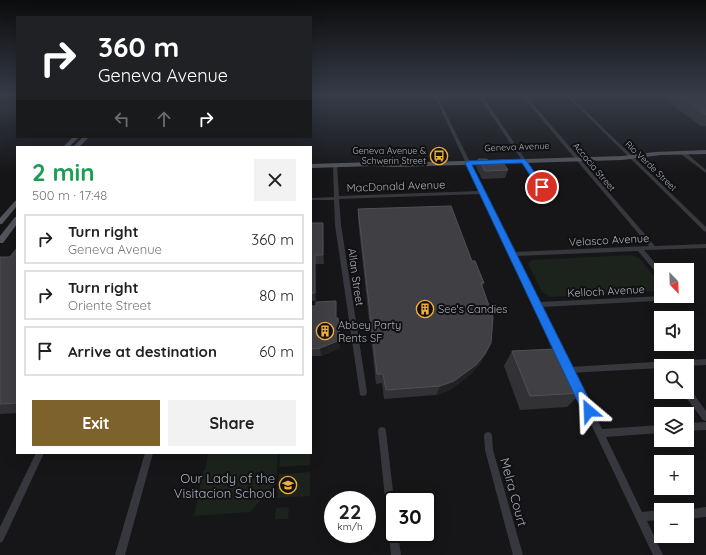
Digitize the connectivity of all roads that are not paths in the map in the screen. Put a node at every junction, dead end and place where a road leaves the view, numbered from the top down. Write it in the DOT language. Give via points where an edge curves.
graph roads {
  1 [pos="448,121"];
  2 [pos="497,121"];
  3 [pos="545,121"];
  4 [pos="593,121"];
  5 [pos="75,138"];
  6 [pos="85,138"];
  7 [pos="67,146"];
  8 [pos="77,146"];
  9 [pos="706,152"];
  10 [pos="683,153"];
  11 [pos="628,155"];
  12 [pos="575,157"];
  13 [pos="522,159"];
  14 [pos="467,160"];
  15 [pos="335,165"];
  16 [pos="312,166"];
  17 [pos="706,172"];
  18 [pos="482,192"];
  19 [pos="337,198"];
  20 [pos="312,199"];
  21 [pos="551,200"];
  22 [pos="16,203"];
  23 [pos="16,220"];
  24 [pos="0,222"];
  25 [pos="706,230"];
  26 [pos="0,241"];
  27 [pos="703,246"];
  28 [pos="653,248"];
  29 [pos="640,249"];
  30 [pos="706,253"];
  31 [pos="513,254"];
  32 [pos="654,266"];
  33 [pos="654,299"];
  34 [pos="537,305"];
  35 [pos="706,362"];
  36 [pos="694,363"];
  37 [pos="654,366"];
  38 [pos="569,370"];
  39 [pos="363,392"];
  40 [pos="692,399"];
  41 [pos="706,417"];
  42 [pos="706,426"];
  43 [pos="694,427"];
  44 [pos="654,429"];
  45 [pos="382,431"];
  46 [pos="599,433"];
  47 [pos="488,436"];
  48 [pos="40,454"];
  49 [pos="149,454"];
  50 [pos="388,491"];
  51 [pos="706,512"];
  52 [pos="694,513"];
  53 [pos="654,516"];
  54 [pos="640,517"];
  55 [pos="0,538"];
  56 [pos="394,543"];
  57 [pos="120,555"];
  58 [pos="396,555"];
  59 [pos="518,555"];
  60 [pos="658,555"];
  1 -- 14 [label="street"];
  2 -- 13 [label="street"];
  3 -- 12 [label="street, Accacia Street"];
  4 -- 11 [label="street, Rio Verde Street"];
  5 -- 7 [label="main road"];
  6 -- 8 [label="main road"];
  9 -- 10 [label="main road, Geneva Avenue"];
  10 -- 11 [label="main road, Geneva Avenue"];
  10 -- 17 [label="street"];
  11 -- 12 [label="main road, Geneva Avenue"];
  11 -- 25 [label="street, Rio Verde Street"];
  12 -- 13 [label="main road, Geneva Avenue"];
  12 -- 28 [label="street, Accacia Street"];
  13 -- 14 [label="main road, Geneva Avenue"];
  13 -- 21 [label="street"];
  14 -- 15 [label="main road, Geneva Avenue" via="395,165"];
  14 -- 18 [label="street"];
  15 -- 16 [label="main road, Geneva Avenue"];
  15 -- 19 [label="street, Allan Street"];
  18 -- 19 [label="street, MacDonald Avenue"];
  18 -- 31 [label="street"];
  19 -- 20 [label="street, MacDonald Avenue"];
  19 -- 39 [label="street, Allan Street" via="338,225"];
  22 -- 24 [label="main road"];
  23 -- 26 [label="main road"];
  27 -- 28 [label="street, Velasco Avenue"];
  27 -- 30 [label="street"];
  28 -- 29 [label="street, Velasco Avenue"];
  29 -- 31 [label="street, Velasco Avenue"];
  29 -- 32 [label="street"];
  31 -- 34 [label="street"];
  33 -- 34 [label="street, Kelloch Avenue"];
  34 -- 38 [label="street"];
  35 -- 36 [label="street"];
  37 -- 38 [label="street"];
  38 -- 46 [label="street"];
  40 -- 41 [label="street"];
  42 -- 43 [label="street"];
  44 -- 46 [label="street"];
  45 -- 50 [label="street"];
  46 -- 54 [label="street"];
  47 -- 59 [label="street, Melra Court" via="489,450"];
  48 -- 55 [label="street"];
  49 -- 57 [label="street"];
  51 -- 52 [label="street"];
  53 -- 54 [label="street"];
  54 -- 60 [label="street"];
  56 -- 58 [label="street"];
}
